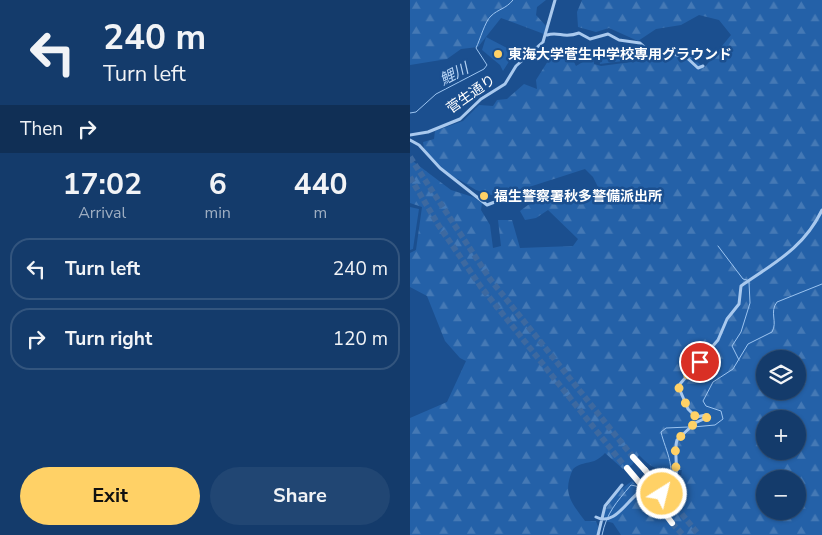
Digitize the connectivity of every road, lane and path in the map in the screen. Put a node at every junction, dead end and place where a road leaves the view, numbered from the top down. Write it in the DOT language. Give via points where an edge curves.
graph roads {
  1 [pos="555,0"];
  2 [pos="547,35"];
  3 [pos="703,66"];
  4 [pos="410,135"];
  5 [pos="410,140"];
  6 [pos="505,198"];
  7 [pos="822,210"];
  8 [pos="634,457"];
  9 [pos="625,466"];
  10 [pos="622,486"];
  11 [pos="676,507"];
  12 [pos="596,517"];
  13 [pos="601,519"];
  14 [pos="672,523"];
  15 [pos="598,535"];
  1 -- 2 [label="street, 菅生通り"];
  2 -- 3 [label="street" via="555,33 567,37 578,34 590,39 608,34 619,40 640,43 649,51 685,56 698,68"];
  2 -- 4 [label="street, 菅生通り" via="540,47 516,66 505,84 481,99 460,119 428,132"];
  5 -- 6 [label="street" via="487,205"];
  7 -- 13 [label="street" via="801,243 741,286 739,304 718,340 680,384 690,412 696,417 708,416 693,424 676,443 676,473 668,490 660,495 639,493 613,518"];
  8 -- 11 [label="highway, bridge"];
  9 -- 14 [label="highway, bridge"];
  10 -- 13 [label="street" via="605,506"];
  12 -- 13 [label="street"];
  13 -- 15 [label="street"];
}
